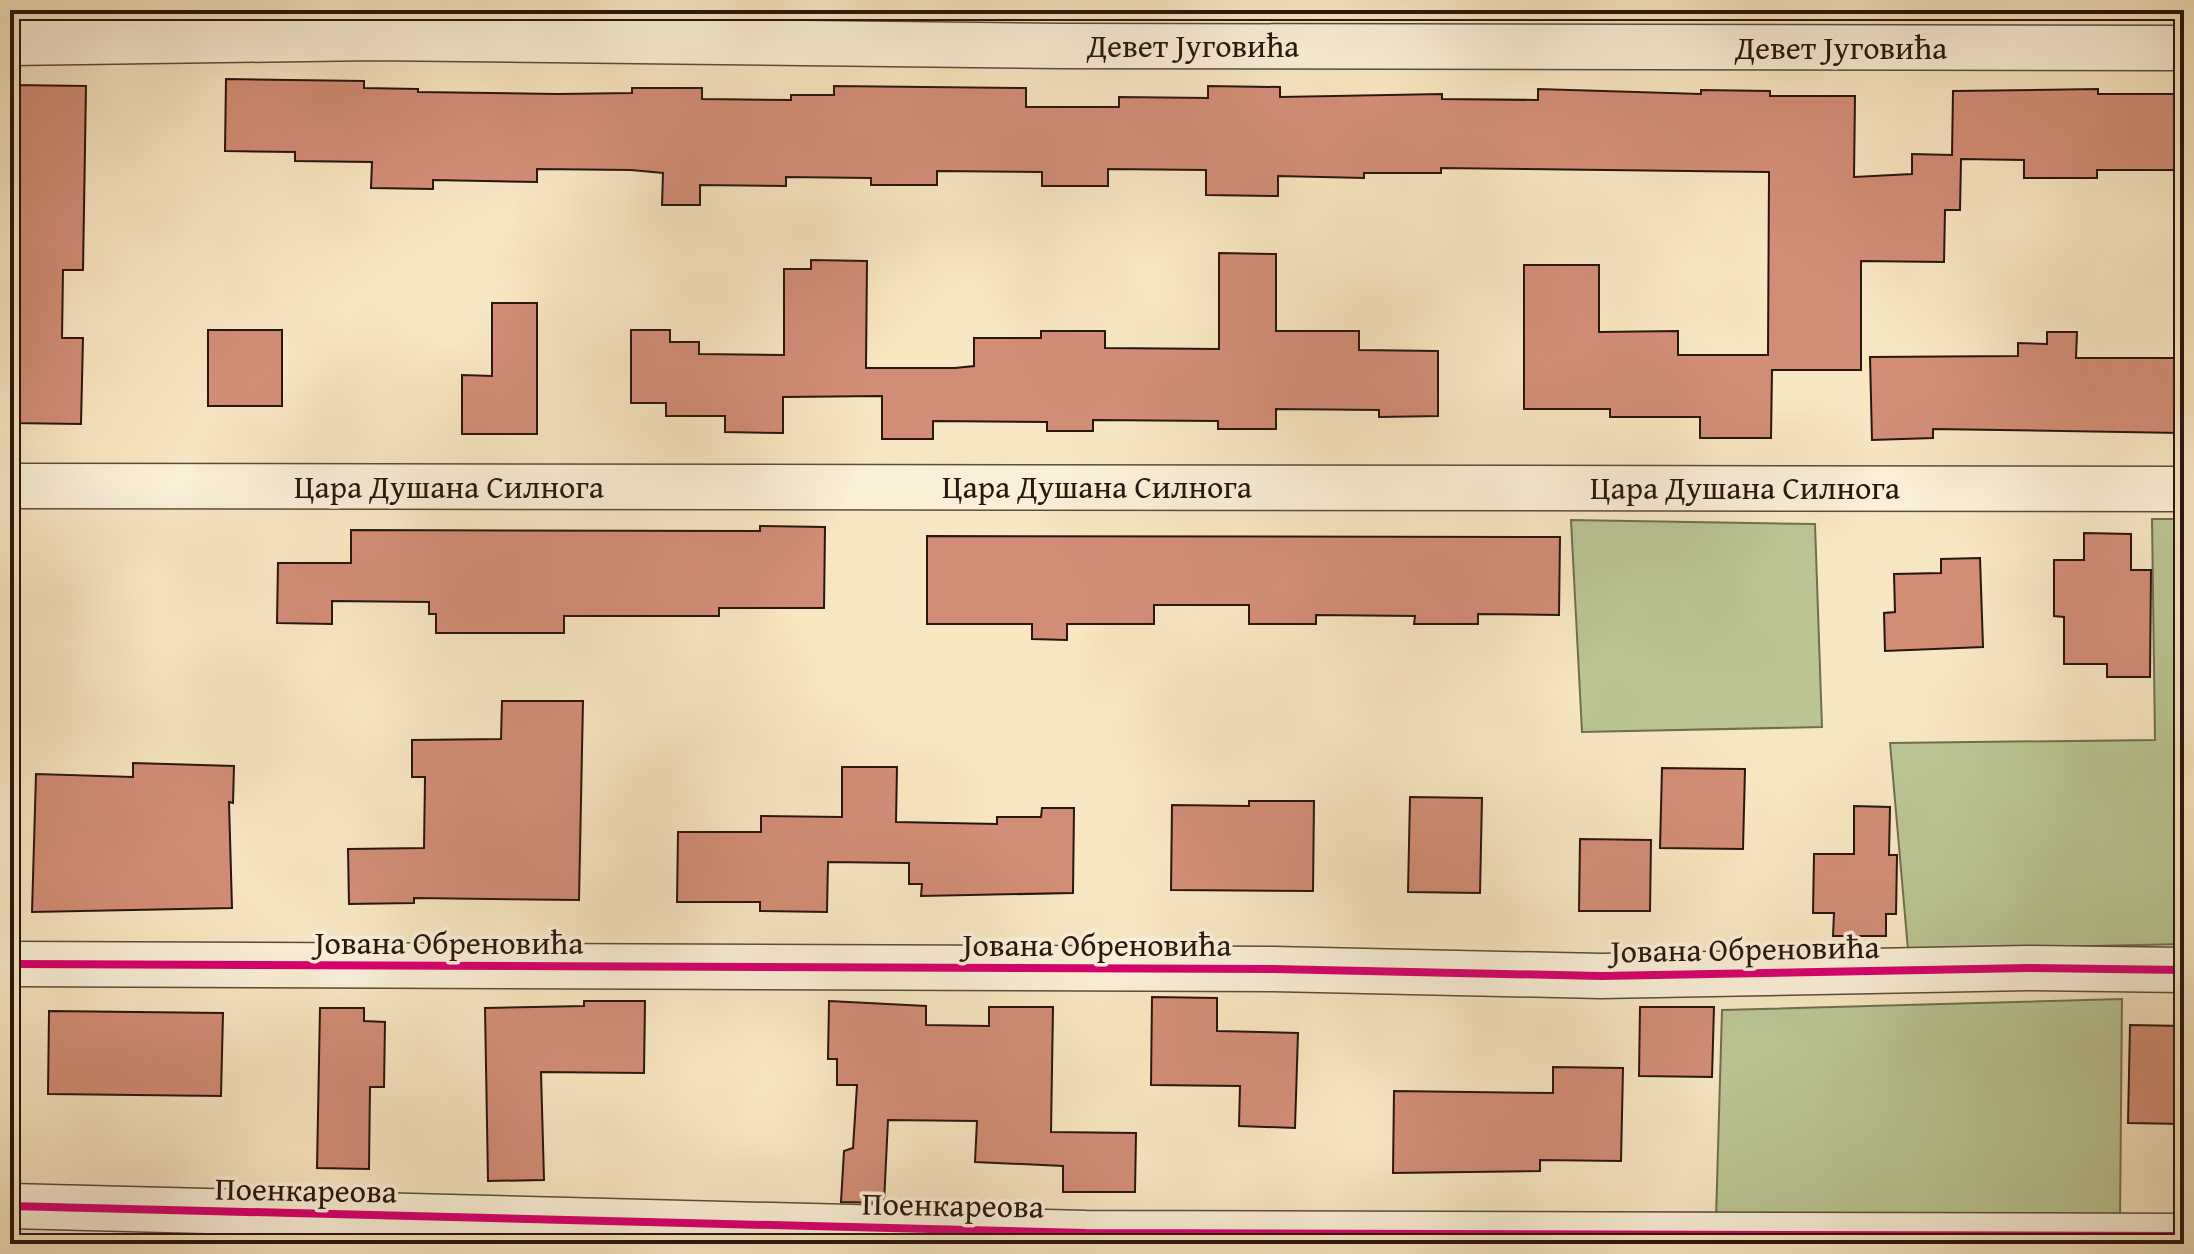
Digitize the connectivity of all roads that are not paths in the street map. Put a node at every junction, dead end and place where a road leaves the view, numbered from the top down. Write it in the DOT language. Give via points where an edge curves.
graph roads {
  1 [pos="10,43"];
  2 [pos="2184,48"];
  3 [pos="10,486"];
  4 [pos="2184,489"];
  5 [pos="10,964"];
  6 [pos="2184,970"];
  7 [pos="10,1206"];
  8 [pos="2184,1236"];
  9 [pos="2054,1240"];
  1 -- 2 [label="street, Девет Југовића" via="374,38 1062,46"];
  3 -- 4 [label="street, Цара Душана Силнога"];
  5 -- 6 [label="street, Јована Обреновића" via="1273,969 1601,976"];
  7 -- 9 [label="street, Поенкареова" via="1086,1233"];
  8 -- 9 [label="street, Поенкареова"];
}
